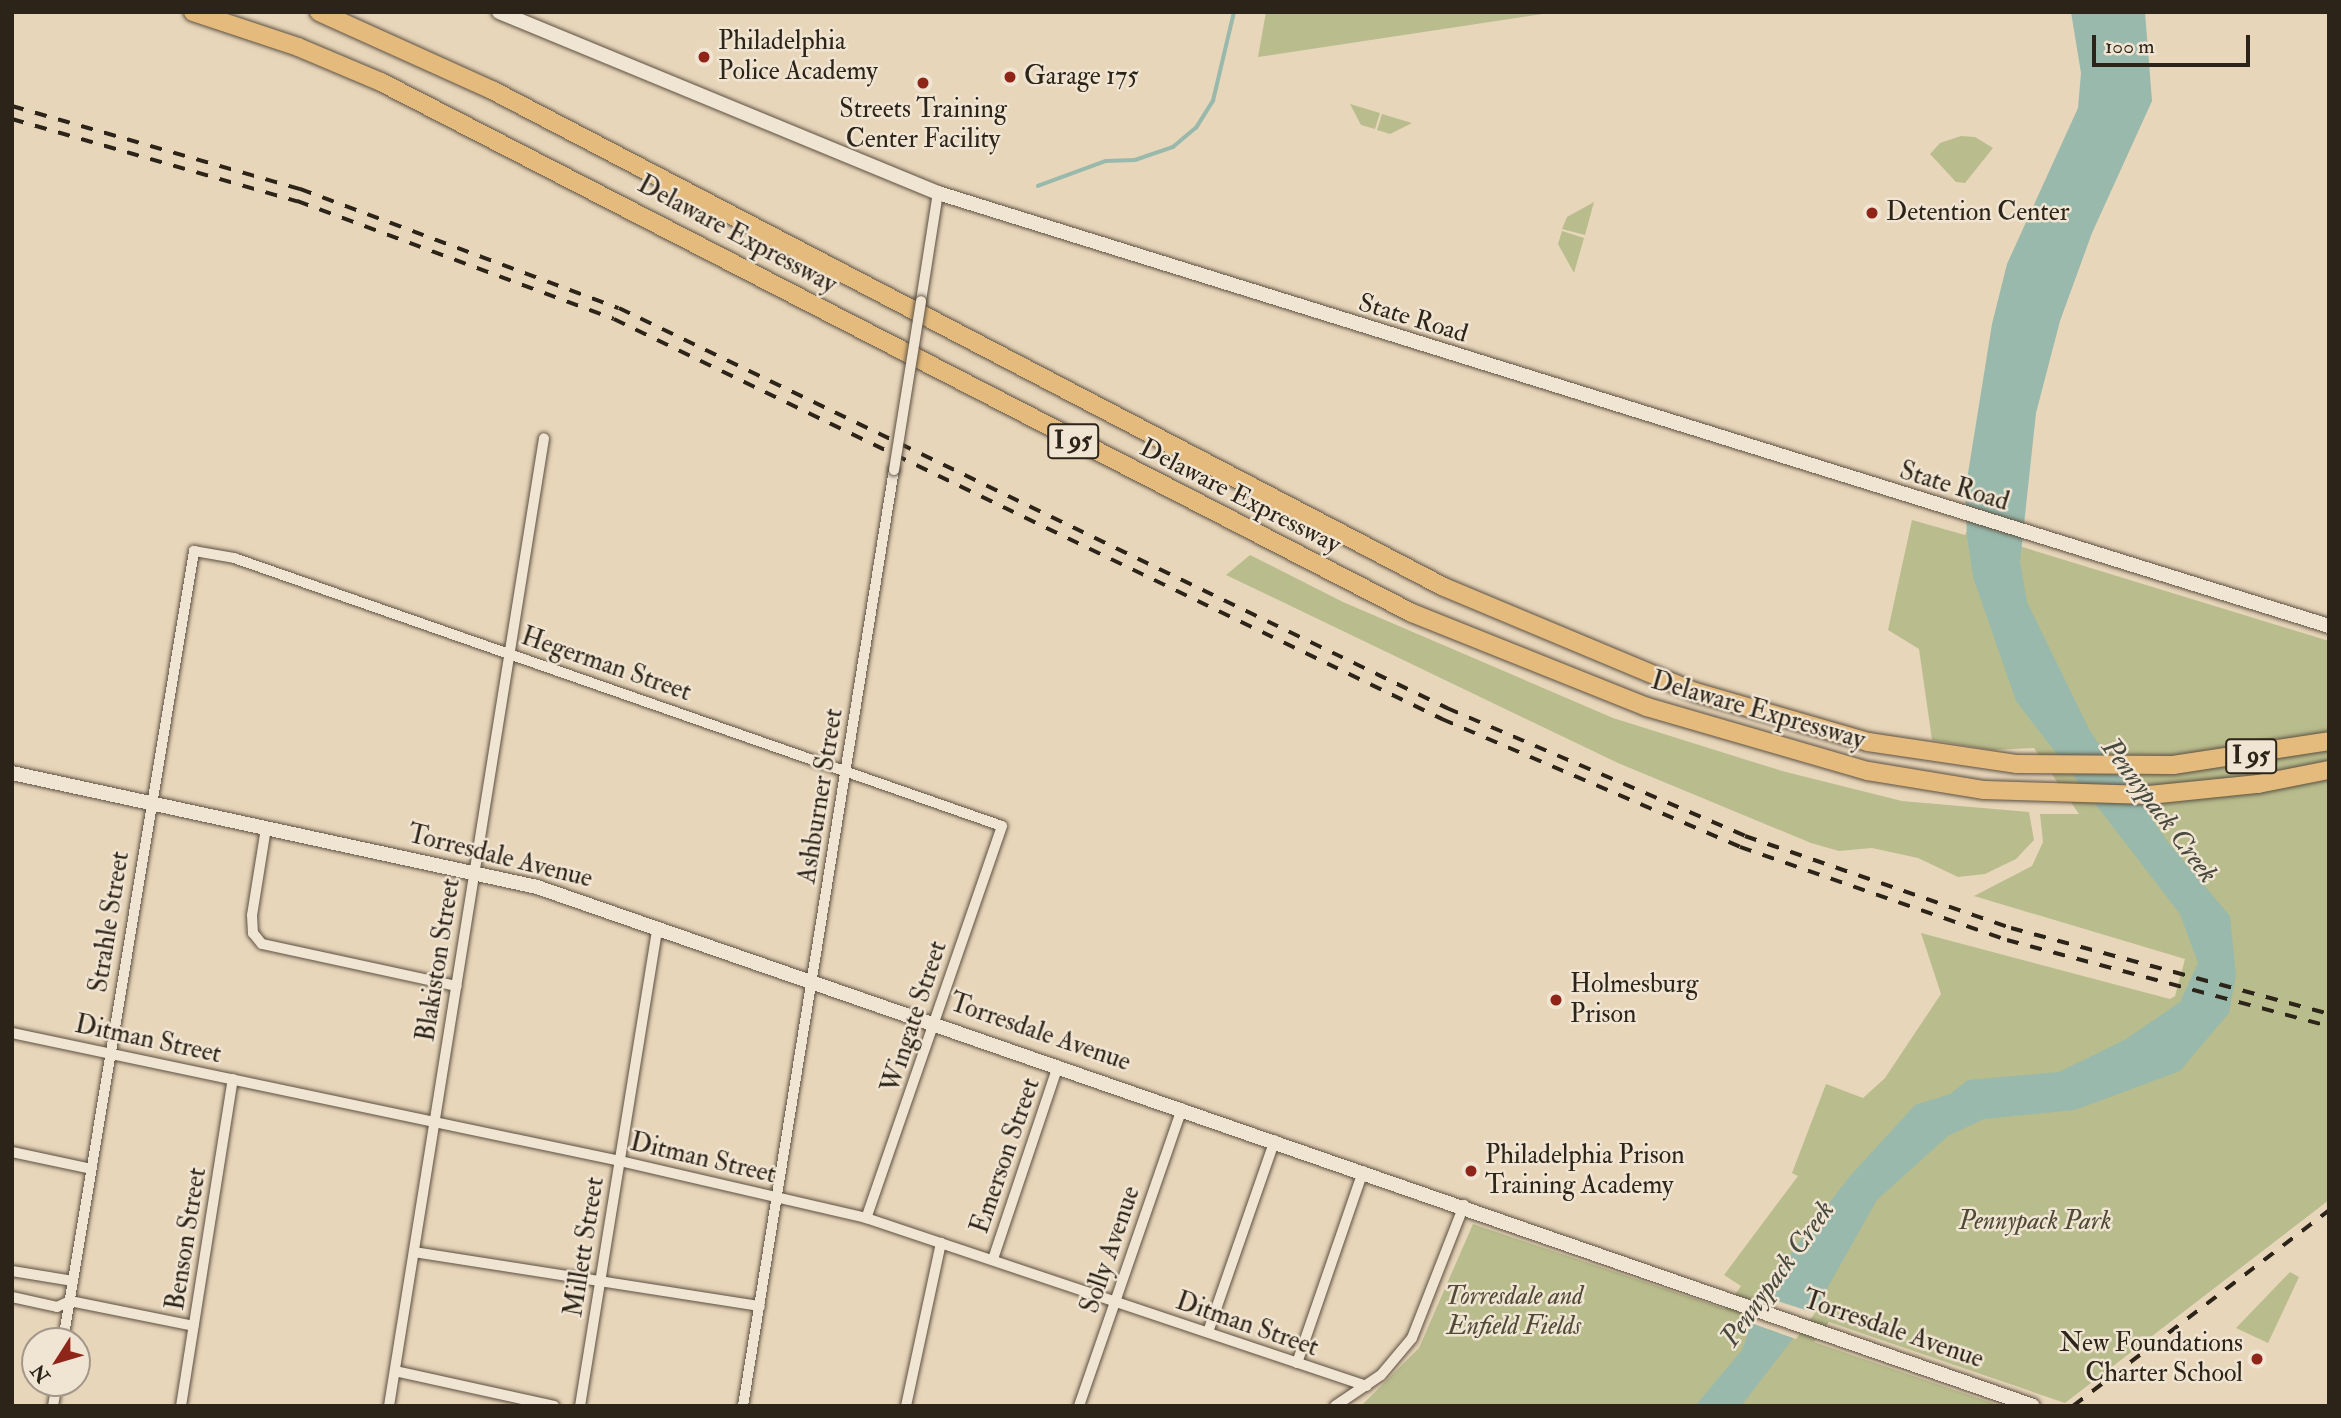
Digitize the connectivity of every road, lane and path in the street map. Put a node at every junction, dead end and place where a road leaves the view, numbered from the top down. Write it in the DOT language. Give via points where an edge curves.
graph roads {
  1 [pos="193,12"];
  2 [pos="320,12"];
  3 [pos="499,12"];
  4 [pos="938,193"];
  5 [pos="544,438"];
  6 [pos="194,551"];
  7 [pos="2329,625"];
  8 [pos="510,654"];
  9 [pos="2329,741"];
  10 [pos="2329,769"];
  11 [pos="846,770"];
  12 [pos="12,773"];
  13 [pos="152,803"];
  14 [pos="1001,827"];
  15 [pos="266,828"];
  16 [pos="474,872"];
  17 [pos="657,929"];
  18 [pos="812,982"];
  19 [pos="457,986"];
  20 [pos="934,1023"];
  21 [pos="12,1033"];
  22 [pos="110,1053"];
  23 [pos="1058,1066"];
  24 [pos="233,1079"];
  25 [pos="1182,1108"];
  26 [pos="435,1123"];
  27 [pos="1275,1140"];
  28 [pos="12,1152"];
  29 [pos="620,1161"];
  30 [pos="91,1169"];
  31 [pos="1363,1171"];
  32 [pos="778,1198"];
  33 [pos="1464,1205"];
  34 [pos="866,1218"];
  35 [pos="942,1243"];
  36 [pos="414,1252"];
  37 [pos="993,1259"];
  38 [pos="12,1271"];
  39 [pos="73,1281"];
  40 [pos="600,1282"];
  41 [pos="12,1297"];
  42 [pos="70,1301"];
  43 [pos="1116,1301"];
  44 [pos="760,1306"];
  45 [pos="194,1326"];
  46 [pos="65,1327"];
  47 [pos="1208,1332"];
  48 [pos="1297,1363"];
  49 [pos="395,1371"];
  50 [pos="1367,1387"];
  51 [pos="181,1406"];
  52 [pos="389,1406"];
  53 [pos="554,1406"];
  54 [pos="580,1406"];
  55 [pos="743,1406"];
  56 [pos="906,1406"];
  57 [pos="1079,1406"];
  58 [pos="1335,1406"];
  59 [pos="2033,1406"];
  1 -- 10 [label="highway, Delaware Expressway / I 95" via="298,47 474,127 1412,613 1562,675 1738,736 1868,771 1984,790 2062,795 2189,792"];
  2 -- 9 [label="highway, Delaware Expressway / I 95" via="492,90 1444,587 1542,631 1754,712 1868,742 1965,759 2071,766 2173,765"];
  3 -- 4 [label="street, State Road"];
  4 -- 7 [label="street, State Road" via="1951,512"];
  4 -- 11 [label="street, Ashburner Street, bridge"];
  5 -- 8 [label="street, Blakiston Street"];
  6 -- 8 [label="street, Hegerman Street" via="234,558"];
  6 -- 13 [label="street, Strahle Street"];
  8 -- 11 [label="street, Hegerman Street"];
  8 -- 16 [label="street, Blakiston Street"];
  11 -- 14 [label="street, Hegerman Street"];
  11 -- 18 [label="street, Ashburner Street"];
  12 -- 13 [label="street, Torresdale Avenue"];
  13 -- 15 [label="street, Torresdale Avenue"];
  13 -- 22 [label="street, Strahle Street"];
  14 -- 20 [label="street, Wingate Street"];
  15 -- 16 [label="street, Torresdale Avenue"];
  15 -- 19 [label="street" via="252,925 256,938 271,947"];
  16 -- 17 [label="street, Torresdale Avenue" via="537,887"];
  16 -- 19 [label="street, Blakiston Street"];
  17 -- 18 [label="street, Torresdale Avenue"];
  17 -- 29 [label="street, Millett Street"];
  18 -- 20 [label="street, Torresdale Avenue"];
  18 -- 32 [label="street, Ashburner Street"];
  19 -- 26 [label="street, Blakiston Street"];
  20 -- 23 [label="street, Torresdale Avenue"];
  20 -- 34 [label="street, Wingate Street"];
  21 -- 22 [label="street, Ditman Street"];
  22 -- 24 [label="street, Ditman Street"];
  22 -- 30 [label="street, Strahle Street"];
  23 -- 25 [label="street, Torresdale Avenue"];
  23 -- 37 [label="street, Emerson Street"];
  24 -- 26 [label="street, Ditman Street"];
  24 -- 45 [label="street, Benson Street"];
  25 -- 27 [label="street, Torresdale Avenue"];
  25 -- 43 [label="street, Solly Avenue"];
  26 -- 29 [label="street, Ditman Street"];
  26 -- 36 [label="street, Blakiston Street"];
  27 -- 31 [label="street, Torresdale Avenue"];
  27 -- 47 [label="street"];
  28 -- 30 [label="street"];
  29 -- 32 [label="street, Ditman Street"];
  29 -- 40 [label="street, Millett Street"];
  30 -- 39 [label="street, Strahle Street"];
  31 -- 33 [label="street, Torresdale Avenue"];
  31 -- 48 [label="street"];
  32 -- 34 [label="street, Ditman Street"];
  32 -- 44 [label="street, Ashburner Street"];
  33 -- 50 [label="street" via="1419,1326 1393,1363"];
  33 -- 59 [label="street, Torresdale Avenue"];
  34 -- 35 [label="street, Ditman Street"];
  35 -- 37 [label="street, Ditman Street"];
  35 -- 56 [label="street"];
  36 -- 40 [label="street"];
  36 -- 49 [label="street, Blakiston Street"];
  37 -- 43 [label="street, Ditman Street"];
  38 -- 39 [label="street"];
  39 -- 42 [label="street, Strahle Street"];
  40 -- 44 [label="street"];
  40 -- 54 [label="street, Millett Street"];
  41 -- 42 [label="street" via="57,1307"];
  42 -- 45 [label="street"];
  42 -- 46 [label="street, Strahle Street"];
  43 -- 47 [label="street, Ditman Street"];
  43 -- 57 [label="street, Solly Avenue"];
  44 -- 55 [label="street, Ashburner Street"];
  45 -- 51 [label="street, Benson Street"];
  47 -- 48 [label="street, Ditman Street"];
  48 -- 50 [label="street, Ditman Street"];
  49 -- 52 [label="street, Blakiston Street"];
  49 -- 53 [label="street"];
  50 -- 58 [label="street"];
}
